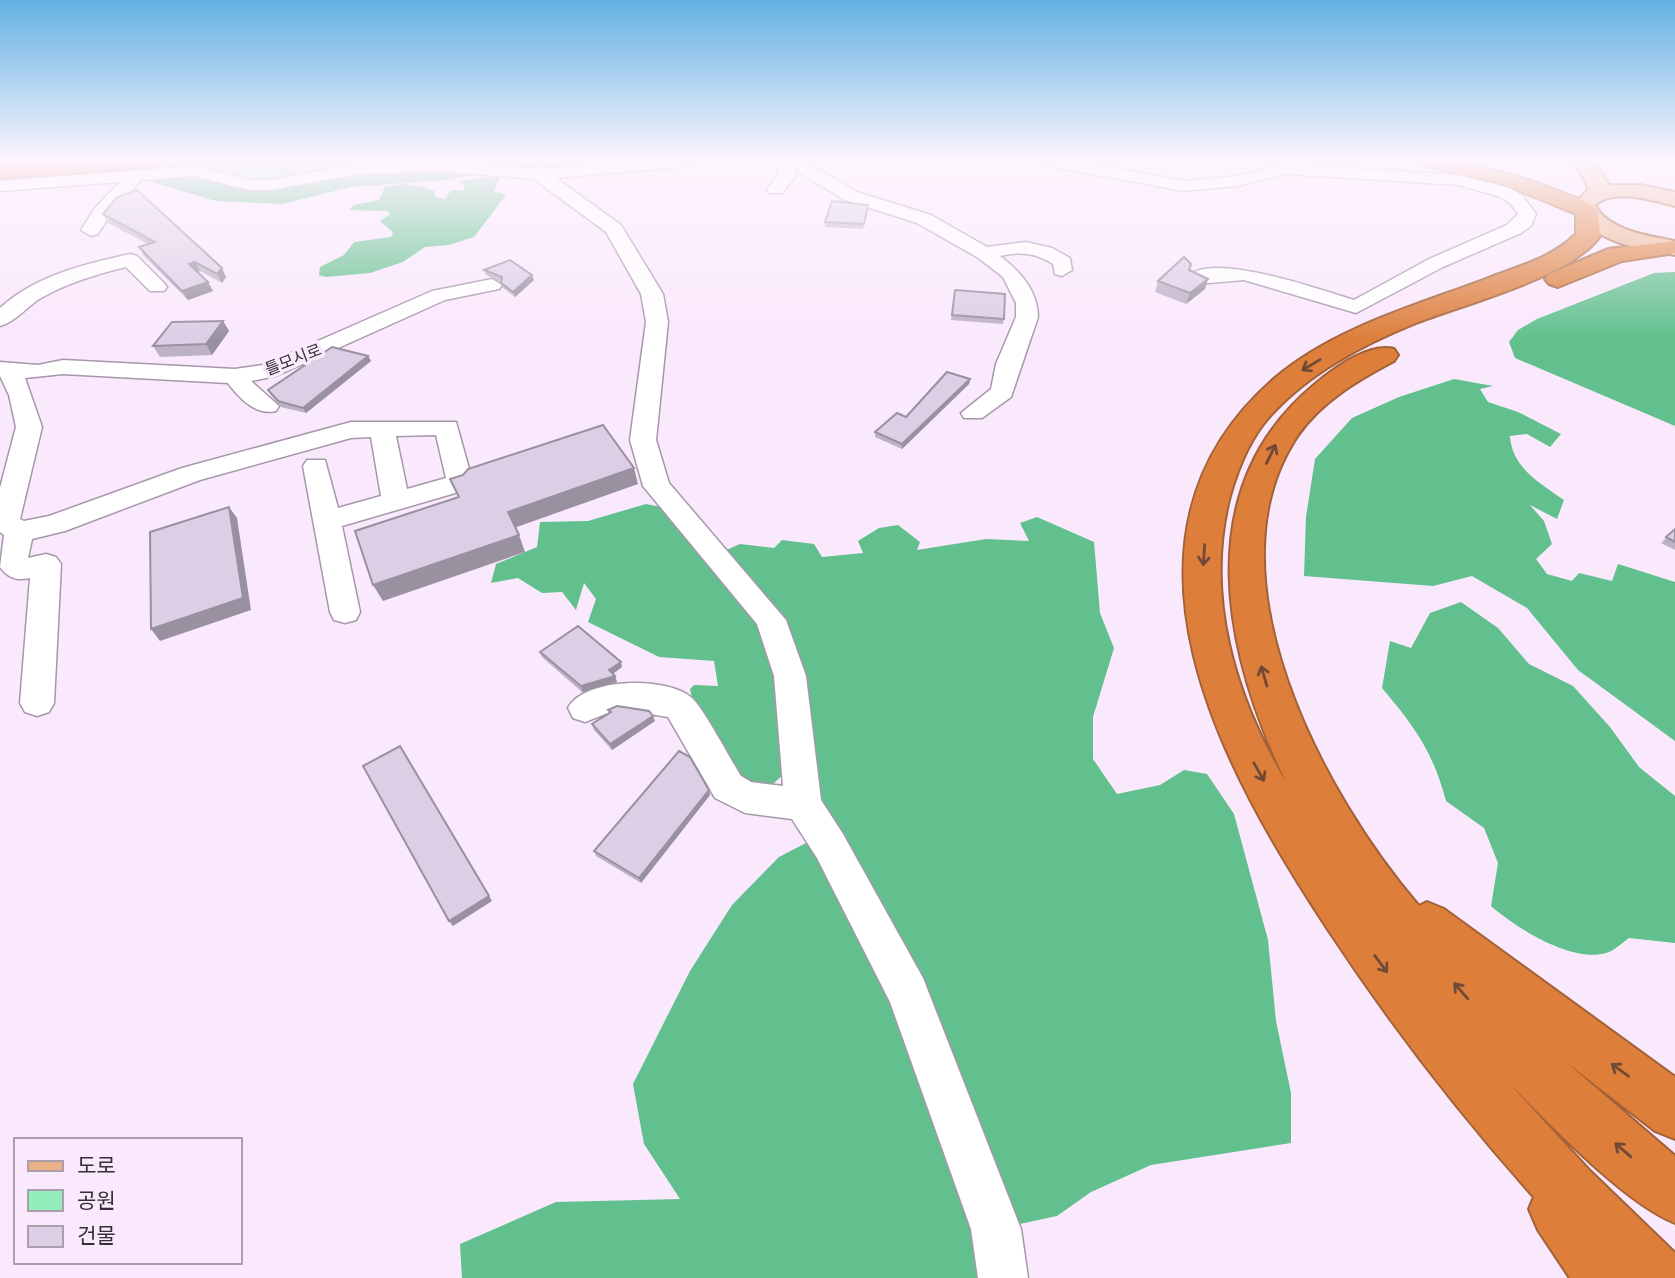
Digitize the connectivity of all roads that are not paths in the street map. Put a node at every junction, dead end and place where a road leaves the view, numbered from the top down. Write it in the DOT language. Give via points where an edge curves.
graph roads {
  1 [pos="97,221"];
  2 [pos="602,221"];
  3 [pos="927,221"];
  4 [pos="1525,221"];
  5 [pos="1564,221"];
  6 [pos="1589,221"];
  7 [pos="1605,221"];
  8 [pos="91,230"];
  9 [pos="1674,253"];
  10 [pos="986,254"];
  11 [pos="1565,265"];
  12 [pos="1062,270"];
  13 [pos="436,278"];
  14 [pos="1197,278"];
  15 [pos="492,285"];
  16 [pos="157,286"];
  17 [pos="392,317"];
  18 [pos="0,319"];
  19 [pos="5,370"];
  20 [pos="235,376"];
  21 [pos="267,406"];
  22 [pos="972,413"];
  23 [pos="382,430"];
  24 [pos="316,466"];
  25 [pos="396,501"];
  26 [pos="327,521"];
  27 [pos="19,533"];
  28 [pos="345,612"];
  29 [pos="37,703"];
  30 [pos="585,708"];
  31 [pos="803,804"];
  32 [pos="1367,877"];
  33 [pos="1446,1051"];
  34 [pos="1675,1111"];
  35 [pos="1675,1195"];
  36 [pos="1003,1278"];
  37 [pos="1607,1278"];
  38 [pos="1656,1278"];
  1 -- 8 [label="street"];
  2 -- 31 [label="street" via="614,229 653,294 657,322 643,440 656,486 771,620 790,676"];
  3 -- 10 [label="street"];
  4 -- 14 [label="street" via="1356,307 1245,274"];
  5 -- 11 [label="highway" via="1569,238"];
  6 -- 11 [label="highway" via="1587,239"];
  7 -- 9 [label="main road" via="1619,233"];
  9 -- 11 [label="highway" via="1627,264"];
  10 -- 12 [label="street" via="1006,248 1037,248 1063,262"];
  10 -- 22 [label="street" via="1021,288 1027,317 1002,392"];
  32 -- 11 [label="highway, one-way" via="1284,732 1259,657 1247,586 1248,527 1258,483 1289,424 1335,383"];
  11 -- 33 [label="highway, one-way" via="1381,330 1296,374 1258,411 1228,454 1218,475 1205,538 1208,635 1228,708 1249,754 1332,895"];
  13 -- 17 [label="street" via="415,290"];
  15 -- 17 [label="street, 틀모시로" via="439,295"];
  16 -- 18 [label="street" via="130,260 41,290"];
  17 -- 20 [label="street, 틀모시로" via="268,371"];
  19 -- 20 [label="street, 틀모시로" via="38,372 64,367"];
  19 -- 27 [label="street" via="21,395 29,427 5,522"];
  20 -- 21 [label="street"];
  23 -- 25 [label="street"];
  23 -- 25 [label="street" via="447,427 460,483"];
  23 -- 27 [label="street" via="351,430 237,460"];
  24 -- 26 [label="street"];
  25 -- 26 [label="street"];
  26 -- 28 [label="street"];
  27 -- 29 [label="street" via="12,563 21,570 46,564"];
  30 -- 31 [label="street" via="618,696 680,707 729,787 745,797"];
  31 -- 36 [label="street" via="908,993 996,1229"];
  34 -- 32 [label="highway, one-way"];
  35 -- 32 [label="highway, one-way" via="1560,1095 1490,1024"];
  33 -- 37 [label="highway"];
  33 -- 38 [label="highway" via="1532,1154"];
}
